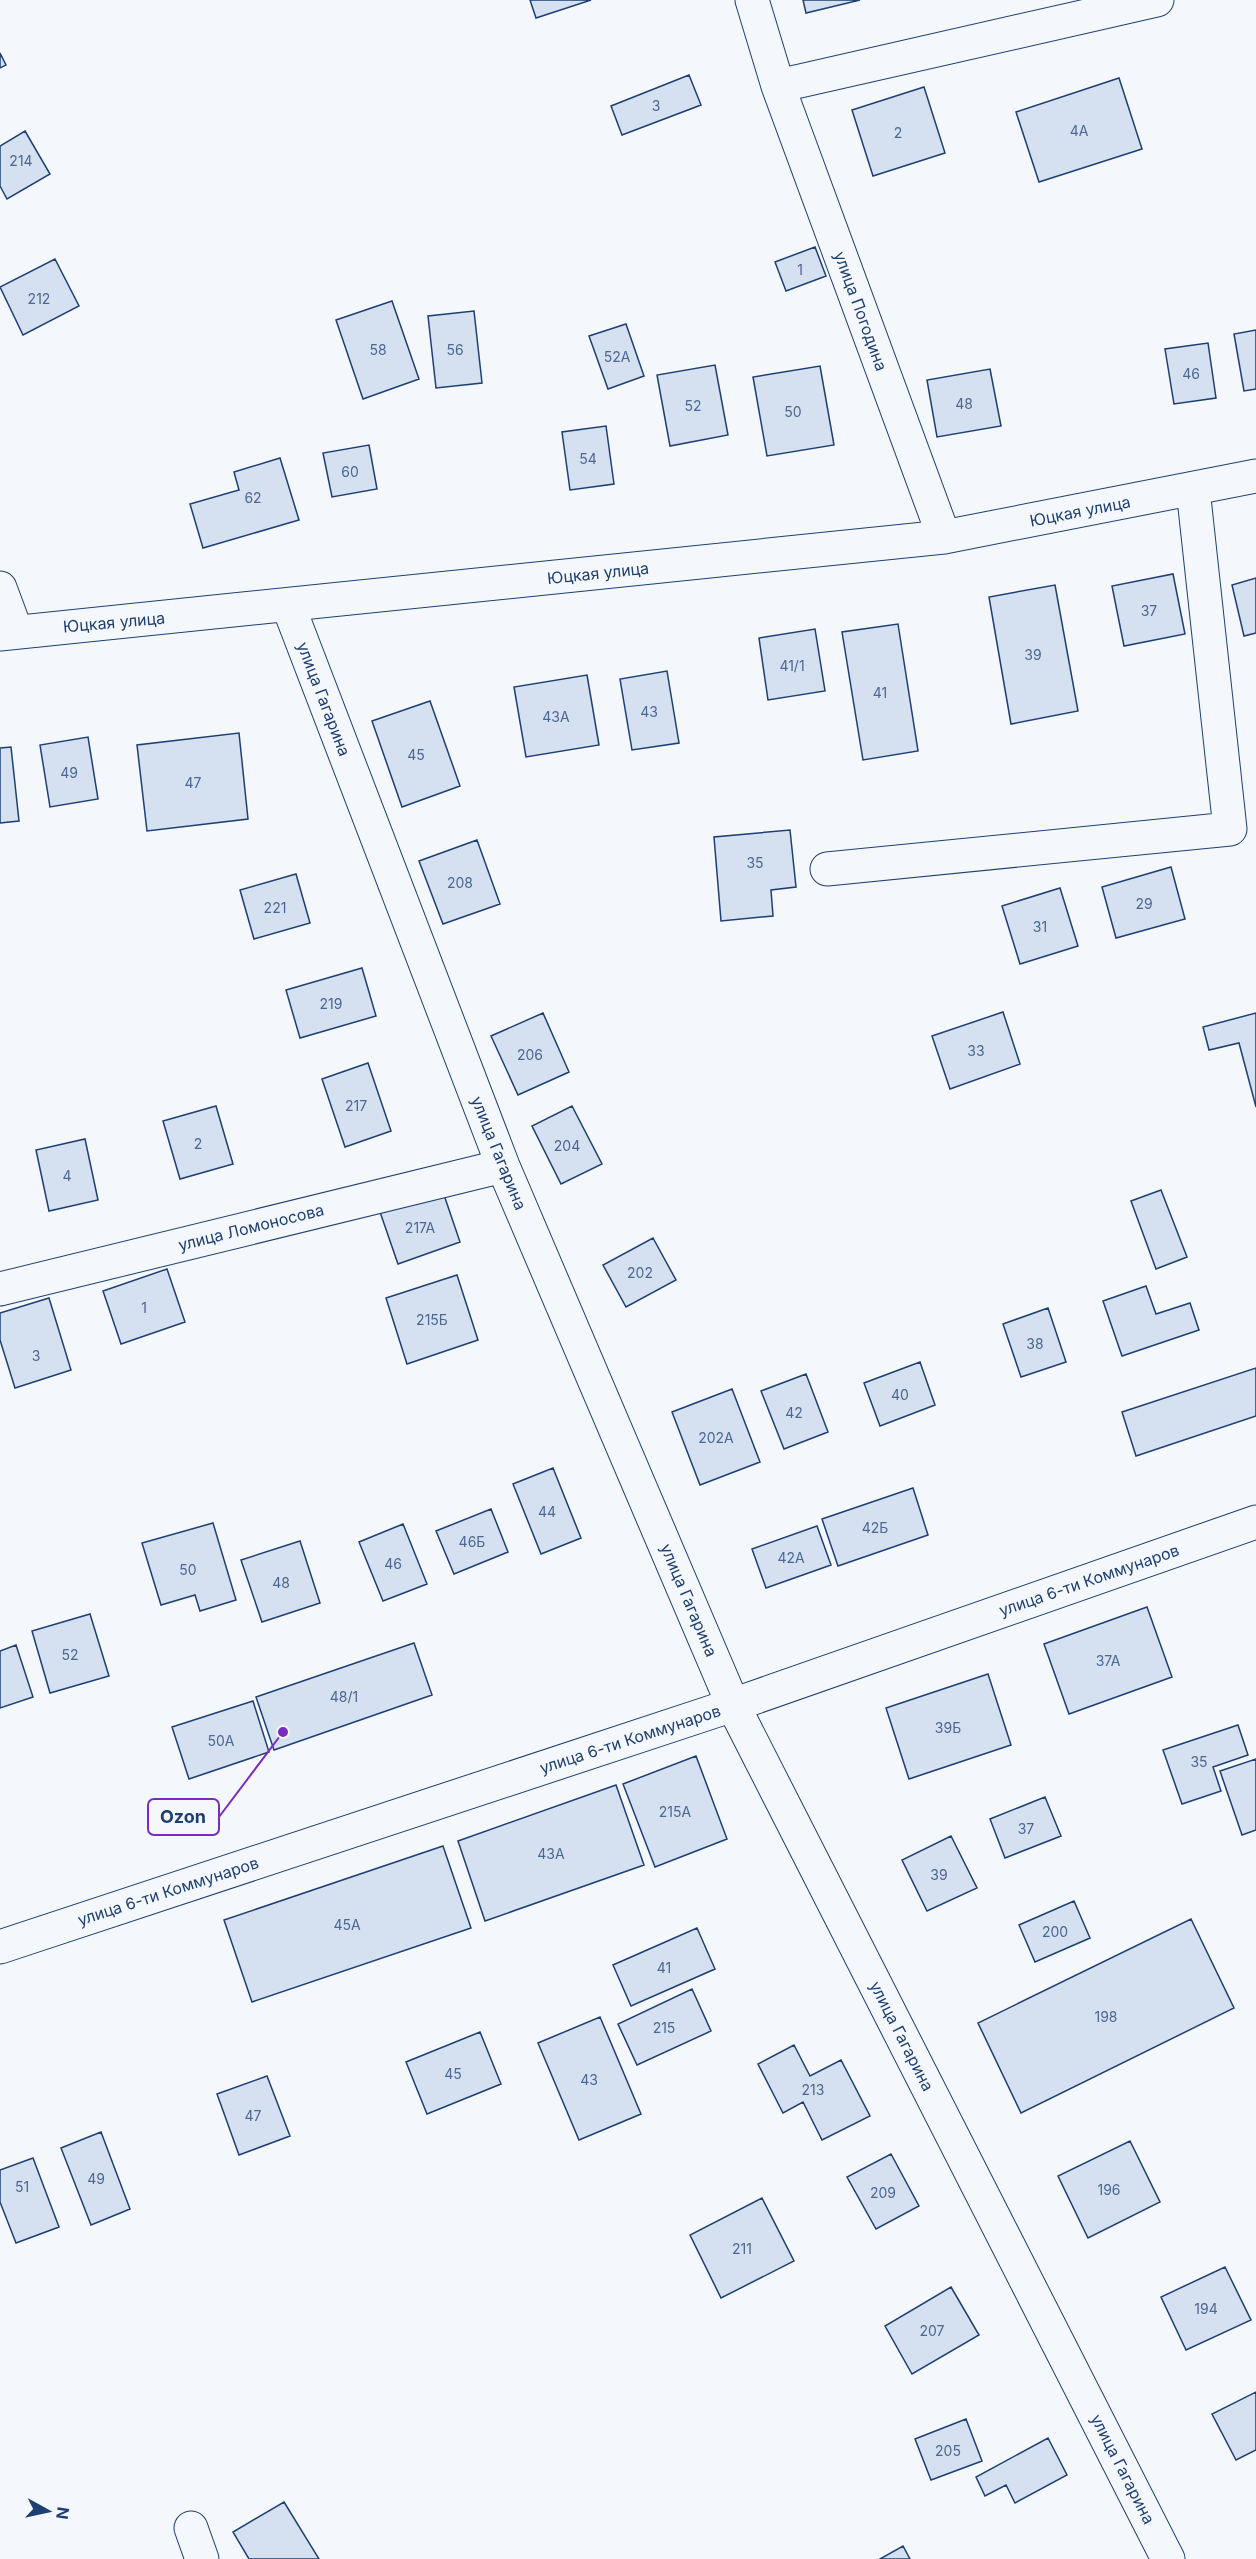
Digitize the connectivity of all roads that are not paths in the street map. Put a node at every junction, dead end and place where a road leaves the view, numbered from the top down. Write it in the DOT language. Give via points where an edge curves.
graph roads {
  1 [pos="752,0"];
  2 [pos="1157,0"];
  3 [pos="778,86"];
  4 [pos="1256,477"];
  5 [pos="1192,489"];
  6 [pos="944,537"];
  7 [pos="0,588"];
  8 [pos="288,605"];
  9 [pos="8,632"];
  10 [pos="827,868"];
  11 [pos="503,1166"];
  12 [pos="0,1289"];
  13 [pos="1256,1522"];
  14 [pos="733,1705"];
  15 [pos="0,1947"];
  16 [pos="191,2528"];
  17 [pos="202,2559"];
  18 [pos="1168,2559"];
  1 -- 3 [label="street, улица Погодина"];
  2 -- 3 [label="street"];
  3 -- 6 [label="street, улица Погодина"];
  4 -- 5 [label="street, Юцкая улица"];
  5 -- 6 [label="street, Юцкая улица"];
  5 -- 10 [label="street" via="1230,829"];
  6 -- 8 [label="street, Юцкая улица"];
  7 -- 9 [label="street"];
  8 -- 9 [label="street, Юцкая улица"];
  8 -- 11 [label="street, улица Гагарина"];
  11 -- 12 [label="street, улица Ломоносова"];
  11 -- 14 [label="street, улица Гагарина"];
  13 -- 14 [label="street, улица 6-ти Коммунаров"];
  14 -- 15 [label="street, улица 6-ти Коммунаров"];
  14 -- 18 [label="street, улица Гагарина"];
  16 -- 17 [label="street"];
}
